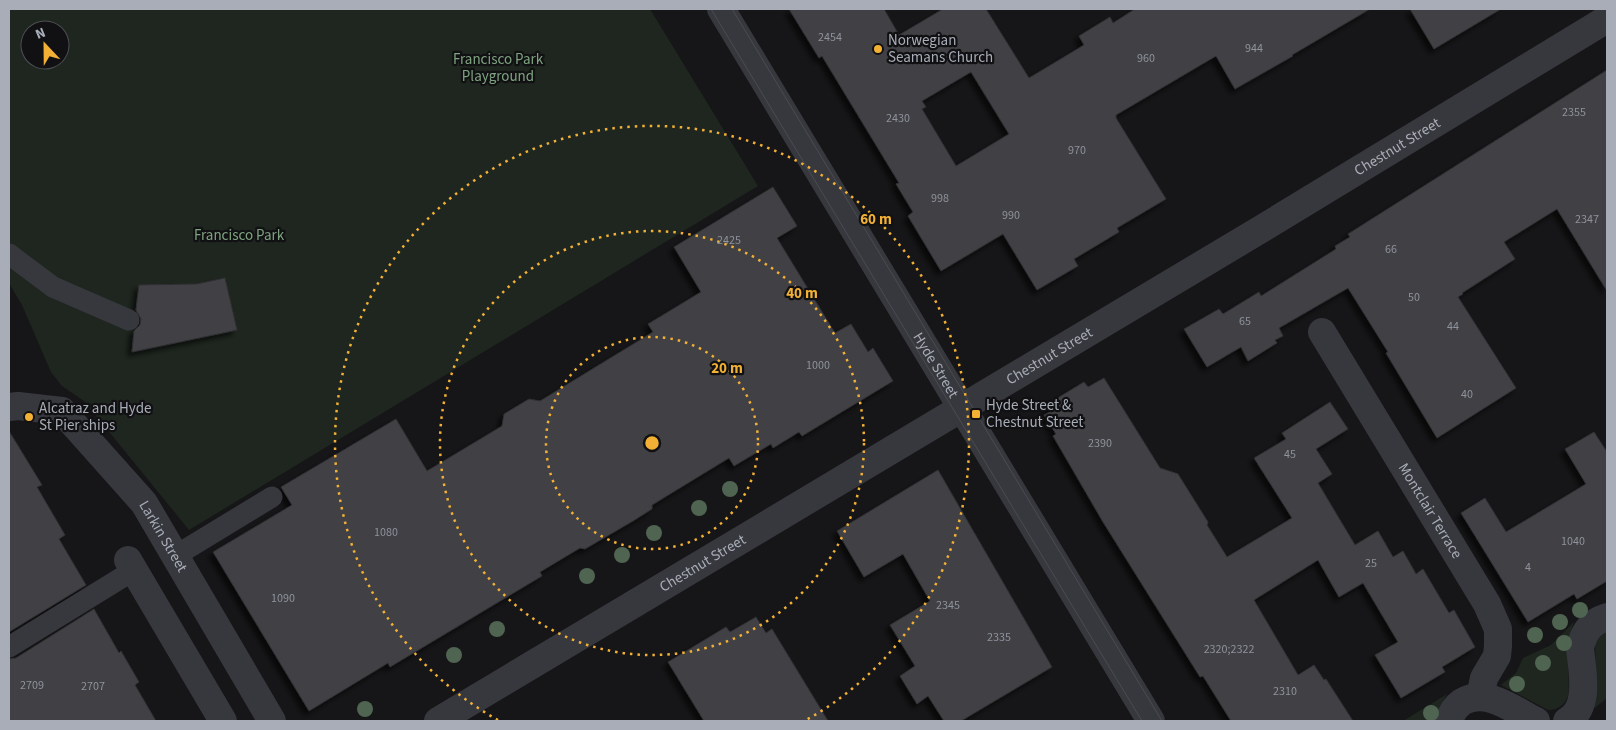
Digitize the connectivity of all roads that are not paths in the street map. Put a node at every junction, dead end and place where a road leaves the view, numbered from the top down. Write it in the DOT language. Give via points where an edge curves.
graph roads {
  1 [pos="721,9"];
  2 [pos="1607,20"];
  3 [pos="9,254"];
  4 [pos="129,320"];
  5 [pos="1322,332"];
  6 [pos="9,407"];
  7 [pos="961,409"];
  8 [pos="272,497"];
  9 [pos="175,556"];
  10 [pos="131,565"];
  11 [pos="1607,617"];
  12 [pos="9,647"];
  13 [pos="1480,697"];
  14 [pos="223,721"];
  15 [pos="272,721"];
  16 [pos="438,721"];
  17 [pos="1151,721"];
  18 [pos="1449,721"];
  19 [pos="1536,721"];
  20 [pos="1567,721"];
  1 -- 7 [label="street, Hyde Street"];
  2 -- 7 [label="street, Chestnut Street"];
  3 -- 4 [label="lane" via="53,287"];
  5 -- 13 [label="street, Montclair Terrace" via="1496,620 1497,656 1484,678"];
  6 -- 9 [label="street, Larkin Street" via="62,411 144,503"];
  7 -- 16 [label="street, Chestnut Street"];
  7 -- 17 [label="street, Hyde Street"];
  8 -- 9 [label="lane"];
  9 -- 15 [label="street, Larkin Street"];
  10 -- 12 [label="lane"];
  10 -- 14 [label="street"];
  11 -- 20 [label="street" via="1591,625 1582,639 1582,700 1577,712"];
  13 -- 18 [label="street" via="1459,705"];
  13 -- 19 [label="street" via="1497,700"];
}
